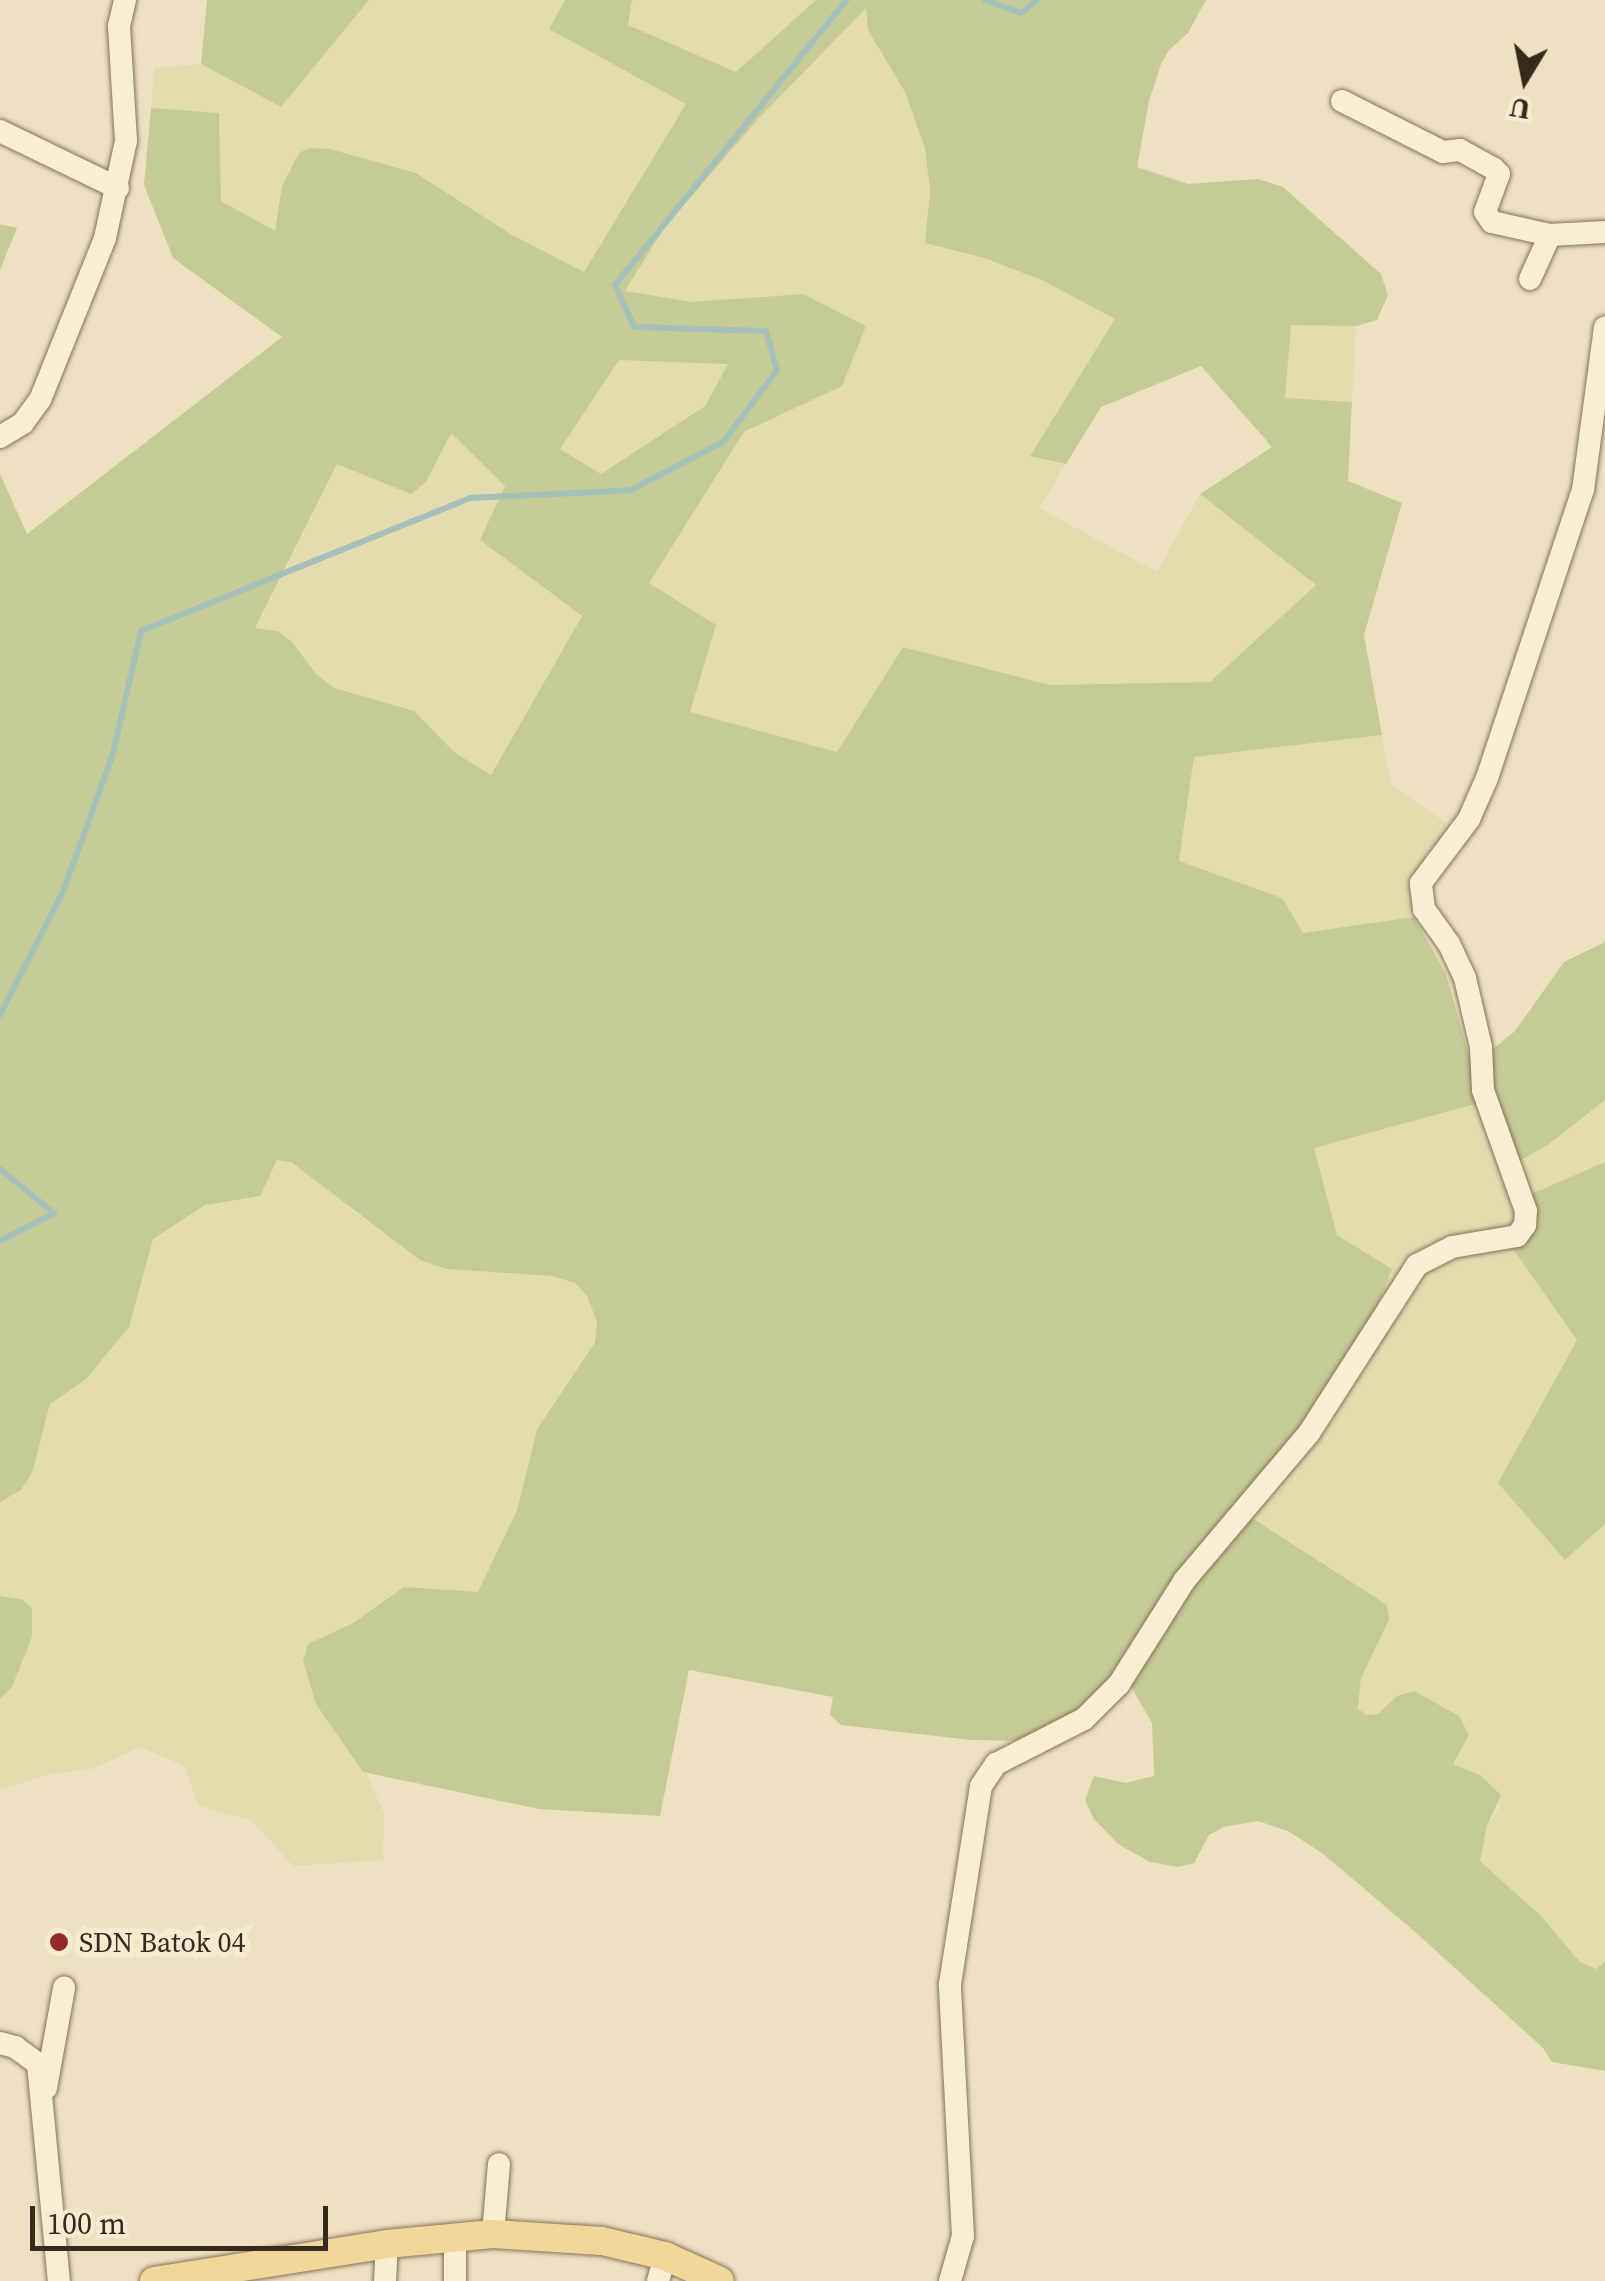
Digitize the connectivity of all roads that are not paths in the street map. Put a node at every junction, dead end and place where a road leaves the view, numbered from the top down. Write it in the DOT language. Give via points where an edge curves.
graph roads {
  1 [pos="124,0"];
  2 [pos="1342,102"];
  3 [pos="0,131"];
  4 [pos="118,188"];
  5 [pos="1605,232"];
  6 [pos="1550,234"];
  7 [pos="1530,279"];
  8 [pos="1605,328"];
  9 [pos="0,437"];
  10 [pos="64,1988"];
  11 [pos="0,2043"];
  12 [pos="40,2094"];
  13 [pos="499,2164"];
  14 [pos="493,2234"];
  15 [pos="455,2238"];
  16 [pos="387,2244"];
  17 [pos="661,2268"];
  18 [pos="59,2281"];
  19 [pos="154,2281"];
  20 [pos="385,2281"];
  21 [pos="455,2281"];
  22 [pos="720,2281"];
  23 [pos="950,2281"];
  1 -- 4 [label="street" via="126,142"];
  2 -- 6 [label="street" via="1443,152 1460,150 1494,169 1499,174 1488,217"];
  3 -- 4 [label="street"];
  4 -- 9 [label="street" via="105,238 40,400 23,423"];
  5 -- 6 [label="street"];
  6 -- 7 [label="street"];
  8 -- 23 [label="street" via="1584,490 1487,778 1469,819 1421,882 1424,909 1465,978 1483,1090 1526,1211 1525,1225 1517,1236 1452,1247 1417,1265 1309,1432 1184,1582 1120,1684 1084,1719 996,1764 981,1786 950,1984 963,2236"];
  10 -- 12 [label="street" via="49,2086"];
  11 -- 12 [label="street" via="38,2064"];
  12 -- 18 [label="street"];
  13 -- 14 [label="street"];
  14 -- 15 [label="main road"];
  14 -- 17 [label="main road" via="602,2240"];
  15 -- 16 [label="main road"];
  15 -- 21 [label="street"];
  16 -- 19 [label="main road"];
  16 -- 20 [label="street"];
  17 -- 22 [label="main road"];
}
